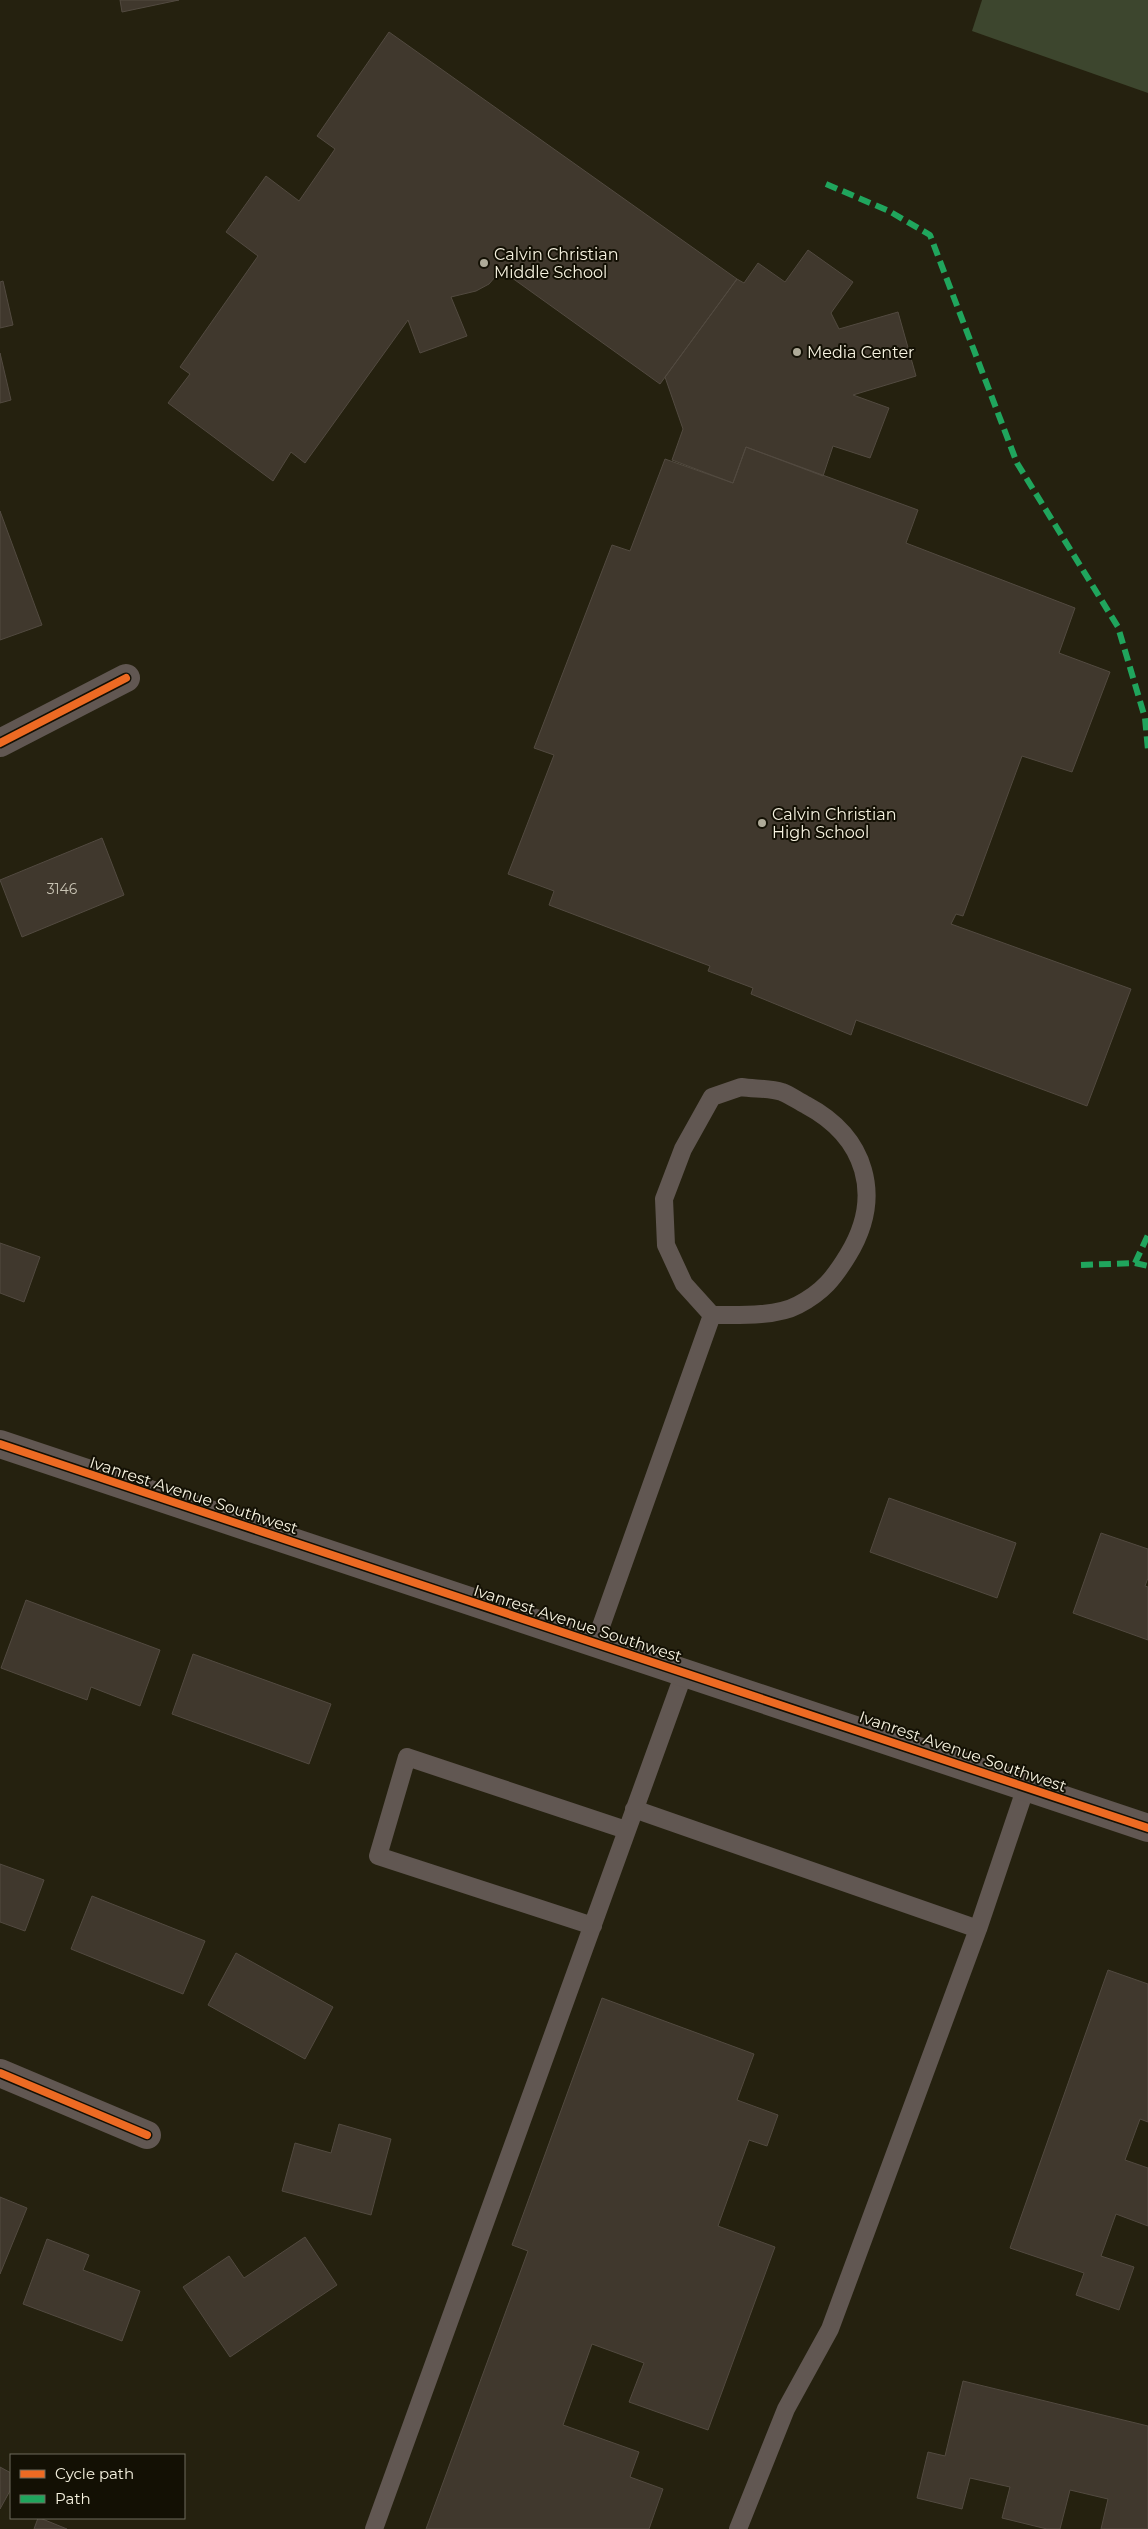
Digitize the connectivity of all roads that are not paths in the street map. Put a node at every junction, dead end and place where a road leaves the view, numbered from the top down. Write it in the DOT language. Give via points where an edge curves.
graph roads {
  1 [pos="126,678"];
  2 [pos="0,743"];
  3 [pos="712,1314"];
  4 [pos="0,1444"];
  5 [pos="595,1643"];
  6 [pos="684,1673"];
  7 [pos="1026,1787"];
  8 [pos="634,1810"];
  9 [pos="1148,1828"];
  10 [pos="626,1830"];
  11 [pos="593,1926"];
  12 [pos="978,1929"];
  13 [pos="0,2073"];
  14 [pos="147,2135"];
  15 [pos="374,2529"];
  16 [pos="738,2529"];
  1 -- 2 [label="street"];
  3 -- 3 [label="lane" via="756,1315 797,1306 831,1283 859,1237 868,1200 859,1154 839,1127 782,1092 741,1087 712,1097 683,1150 664,1199 666,1245 684,1284"];
  3 -- 5 [label="lane"];
  4 -- 5 [label="street, Ivanrest Avenue Southwest"];
  5 -- 6 [label="street, Ivanrest Avenue Southwest"];
  6 -- 7 [label="street, Ivanrest Avenue Southwest"];
  6 -- 8 [label="lane"];
  7 -- 9 [label="street, Ivanrest Avenue Southwest"];
  7 -- 12 [label="lane"];
  8 -- 10 [label="lane"];
  8 -- 12 [label="lane"];
  10 -- 11 [label="lane"];
  10 -- 11 [label="lane" via="407,1757 378,1856"];
  11 -- 15 [label="lane"];
  12 -- 16 [label="lane" via="830,2328 786,2409"];
  13 -- 14 [label="street"];
}
